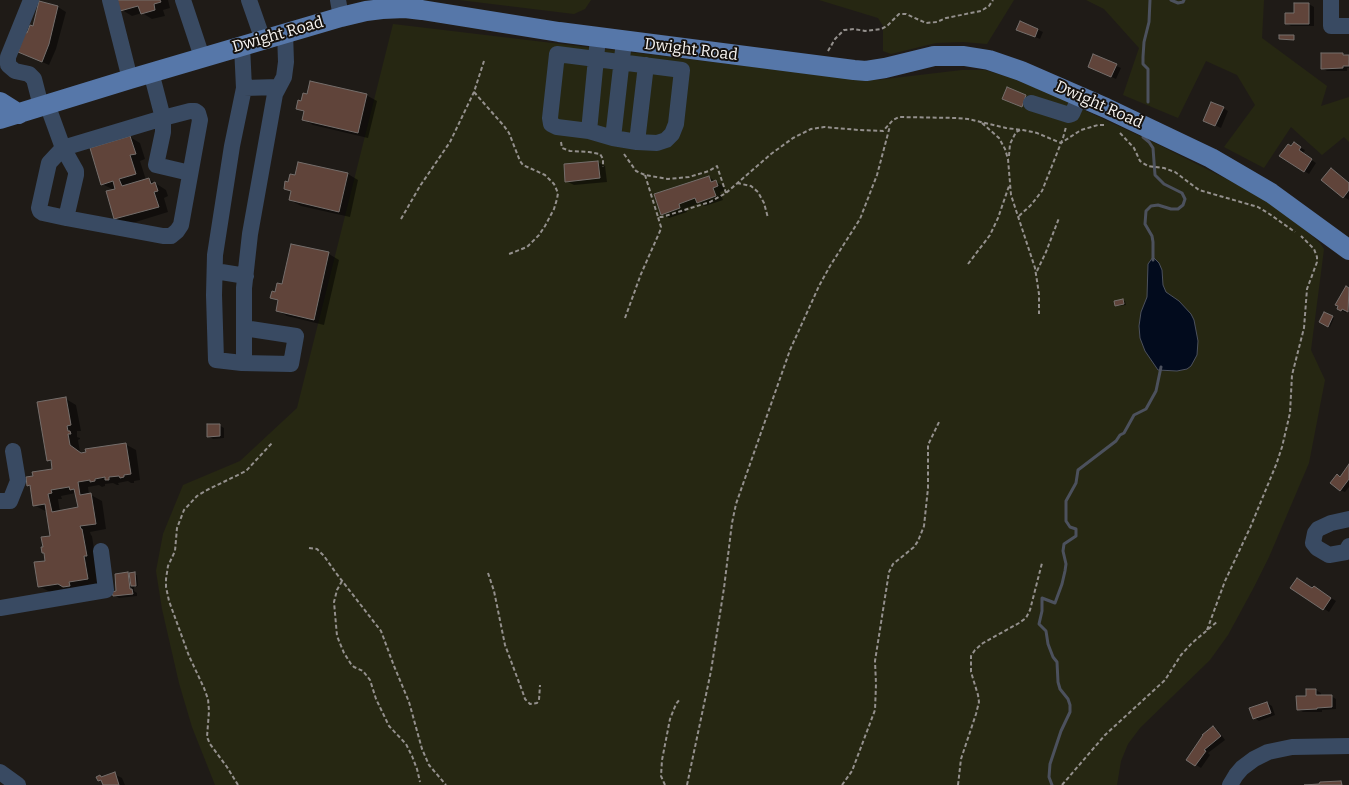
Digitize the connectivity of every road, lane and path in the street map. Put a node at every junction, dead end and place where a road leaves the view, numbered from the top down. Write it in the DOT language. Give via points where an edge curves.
graph roads {
  1 [pos="31,0"];
  2 [pos="110,0"];
  3 [pos="183,0"];
  4 [pos="249,0"];
  5 [pos="993,0"];
  6 [pos="1331,0"];
  7 [pos="339,8"];
  8 [pos="1349,26"];
  9 [pos="285,33"];
  10 [pos="598,38"];
  11 [pos="262,40"];
  12 [pos="624,41"];
  13 [pos="242,46"];
  14 [pos="662,46"];
  15 [pos="202,57"];
  16 [pos="596,59"];
  17 [pos="484,61"];
  18 [pos="621,62"];
  19 [pos="653,66"];
  20 [pos="819,66"];
  21 [pos="151,72"];
  22 [pos="130,79"];
  23 [pos="278,87"];
  24 [pos="244,88"];
  25 [pos="474,92"];
  26 [pos="1080,96"];
  27 [pos="0,102"];
  28 [pos="1031,103"];
  29 [pos="44,104"];
  30 [pos="1065,115"];
  31 [pos="10,117"];
  32 [pos="163,118"];
  33 [pos="980,122"];
  34 [pos="890,124"];
  35 [pos="1108,126"];
  36 [pos="562,127"];
  37 [pos="1020,130"];
  38 [pos="589,131"];
  39 [pos="1117,131"];
  40 [pos="613,138"];
  41 [pos="637,142"];
  42 [pos="1061,143"];
  43 [pos="63,148"];
  44 [pos="1008,159"];
  45 [pos="603,167"];
  46 [pos="190,173"];
  47 [pos="645,175"];
  48 [pos="736,183"];
  49 [pos="1010,184"];
  50 [pos="726,193"];
  51 [pos="1019,216"];
  52 [pos="658,217"];
  53 [pos="66,218"];
  54 [pos="768,218"];
  55 [pos="1059,218"];
  56 [pos="401,219"];
  57 [pos="1344,241"];
  58 [pos="509,254"];
  59 [pos="968,264"];
  60 [pos="214,271"];
  61 [pos="1036,272"];
  62 [pos="246,276"];
  63 [pos="1039,314"];
  64 [pos="625,318"];
  65 [pos="244,328"];
  66 [pos="242,363"];
  67 [pos="940,420"];
  68 [pos="272,443"];
  69 [pos="13,451"];
  70 [pos="0,501"];
  71 [pos="1349,519"];
  72 [pos="1349,546"];
  73 [pos="309,548"];
  74 [pos="101,551"];
  75 [pos="1042,563"];
  76 [pos="488,573"];
  77 [pos="342,581"];
  78 [pos="0,608"];
  79 [pos="1218,621"];
  80 [pos="1206,630"];
  81 [pos="540,685"];
  82 [pos="680,699"];
  83 [pos="1349,746"];
  84 [pos="0,772"];
  85 [pos="420,782"];
  86 [pos="18,785"];
  87 [pos="238,785"];
  88 [pos="446,785"];
  89 [pos="665,785"];
  90 [pos="687,785"];
  91 [pos="842,785"];
  92 [pos="958,785"];
  93 [pos="1062,785"];
  94 [pos="1230,785"];
  1 -- 29 [label="street" via="8,57 8,65 34,78"];
  2 -- 22 [label="street"];
  3 -- 15 [label="street"];
  4 -- 11 [label="street"];
  5 -- 20 [label="path" via="981,10 937,22 899,14 881,29 844,30"];
  6 -- 8 [label="street" via="1331,26"];
  7 -- 9 [label="main road, Dwight Road"];
  7 -- 10 [label="main road, Dwight Road" via="412,8"];
  9 -- 11 [label="main road, Dwight Road"];
  9 -- 23 [label="street" via="284,78"];
  10 -- 12 [label="main road, Dwight Road"];
  10 -- 16 [label="street"];
  11 -- 13 [label="main road, Dwight Road"];
  12 -- 14 [label="main road, Dwight Road"];
  12 -- 18 [label="street"];
  13 -- 15 [label="main road, Dwight Road"];
  13 -- 24 [label="street"];
  14 -- 19 [label="street"];
  14 -- 20 [label="main road, Dwight Road"];
  15 -- 21 [label="main road, Dwight Road"];
  16 -- 18 [label="street"];
  16 -- 36 [label="street" via="557,54 550,118 551,124"];
  16 -- 38 [label="street"];
  17 -- 25 [label="path"];
  18 -- 19 [label="street"];
  18 -- 40 [label="street"];
  19 -- 41 [label="street"];
  19 -- 41 [label="street" via="682,70 676,124 666,140"];
  20 -- 26 [label="main road, Dwight Road" via="866,71 934,56 964,56 1022,71"];
  21 -- 22 [label="main road, Dwight Road"];
  21 -- 32 [label="street"];
  22 -- 29 [label="main road, Dwight Road"];
  23 -- 24 [label="street"];
  23 -- 62 [label="street" via="252,224"];
  24 -- 60 [label="street" via="230,156"];
  25 -- 56 [label="path" via="450,142"];
  25 -- 58 [label="path" via="504,126 523,165 545,175 558,193 551,216 538,235 527,247"];
  26 -- 30 [label="street" via="1072,114"];
  26 -- 57 [label="main road, Dwight Road" via="1222,164"];
  27 -- 31 [label="main road"];
  28 -- 30 [label="street"];
  29 -- 31 [label="main road, Dwight Road"];
  29 -- 43 [label="street"];
  30 -- 42 [label="path"];
  32 -- 43 [label="street"];
  32 -- 46 [label="street" via="156,165"];
  32 -- 46 [label="street" via="190,111 198,113 200,120"];
  33 -- 34 [label="path" via="957,118 902,117"];
  33 -- 37 [label="path"];
  33 -- 44 [label="path" via="999,138"];
  34 -- 48 [label="path" via="883,131 811,129 793,138"];
  34 -- 90 [label="path" via="877,175 860,219 819,286 790,350 736,504 711,671"];
  35 -- 42 [label="path" via="1080,130"];
  36 -- 38 [label="street"];
  36 -- 45 [label="path" via="562,148 600,154"];
  37 -- 42 [label="path"];
  37 -- 44 [label="path" via="1010,144"];
  38 -- 40 [label="street"];
  39 -- 80 [label="path" via="1134,148 1140,161 1175,172 1200,190 1268,213 1307,240 1317,257 1292,374 1290,413 1280,457"];
  40 -- 41 [label="street"];
  40 -- 47 [label="path" via="636,171"];
  42 -- 51 [label="path" via="1042,191"];
  43 -- 53 [label="street" via="76,171"];
  43 -- 53 [label="street" via="49,163 39,208 43,213"];
  44 -- 49 [label="path"];
  46 -- 53 [label="street" via="181,225 171,236"];
  47 -- 50 [label="path" via="679,179 717,166"];
  47 -- 52 [label="path"];
  48 -- 50 [label="path"];
  48 -- 54 [label="path" via="752,186 758,192"];
  49 -- 51 [label="path"];
  49 -- 59 [label="path" via="990,235"];
  50 -- 52 [label="path" via="710,202"];
  51 -- 61 [label="path"];
  52 -- 64 [label="path" via="660,231"];
  55 -- 61 [label="path"];
  60 -- 62 [label="street"];
  60 -- 66 [label="street" via="216,360"];
  61 -- 63 [label="path"];
  62 -- 65 [label="street"];
  65 -- 66 [label="street"];
  65 -- 66 [label="street" via="296,336 291,364"];
  67 -- 91 [label="path" via="928,445 924,526 914,547 889,572 875,661 875,710 852,771"];
  68 -- 87 [label="path" via="246,471 197,496 184,510 166,579 189,656 208,699 210,744"];
  69 -- 70 [label="street" via="18,481 10,500"];
  71 -- 72 [label="street" via="1318,529 1314,543 1329,555 1346,552"];
  73 -- 77 [label="path" via="320,551"];
  74 -- 78 [label="street" via="106,590"];
  75 -- 92 [label="path" via="1026,618 982,643 971,656 971,672 979,702 961,759"];
  76 -- 81 [label="path" via="505,645 523,694 530,704 538,703"];
  77 -- 85 [label="path" via="334,602 337,636 351,664 370,680 388,726 406,744 412,756"];
  77 -- 88 [label="path" via="384,636 429,766"];
  79 -- 80 [label="path"];
  80 -- 93 [label="path" via="1186,650 1165,680 1105,735"];
  82 -- 89 [label="path" via="673,709 662,760 661,776"];
  83 -- 94 [label="street" via="1268,752 1242,768"];
  84 -- 86 [label="street"];
}
